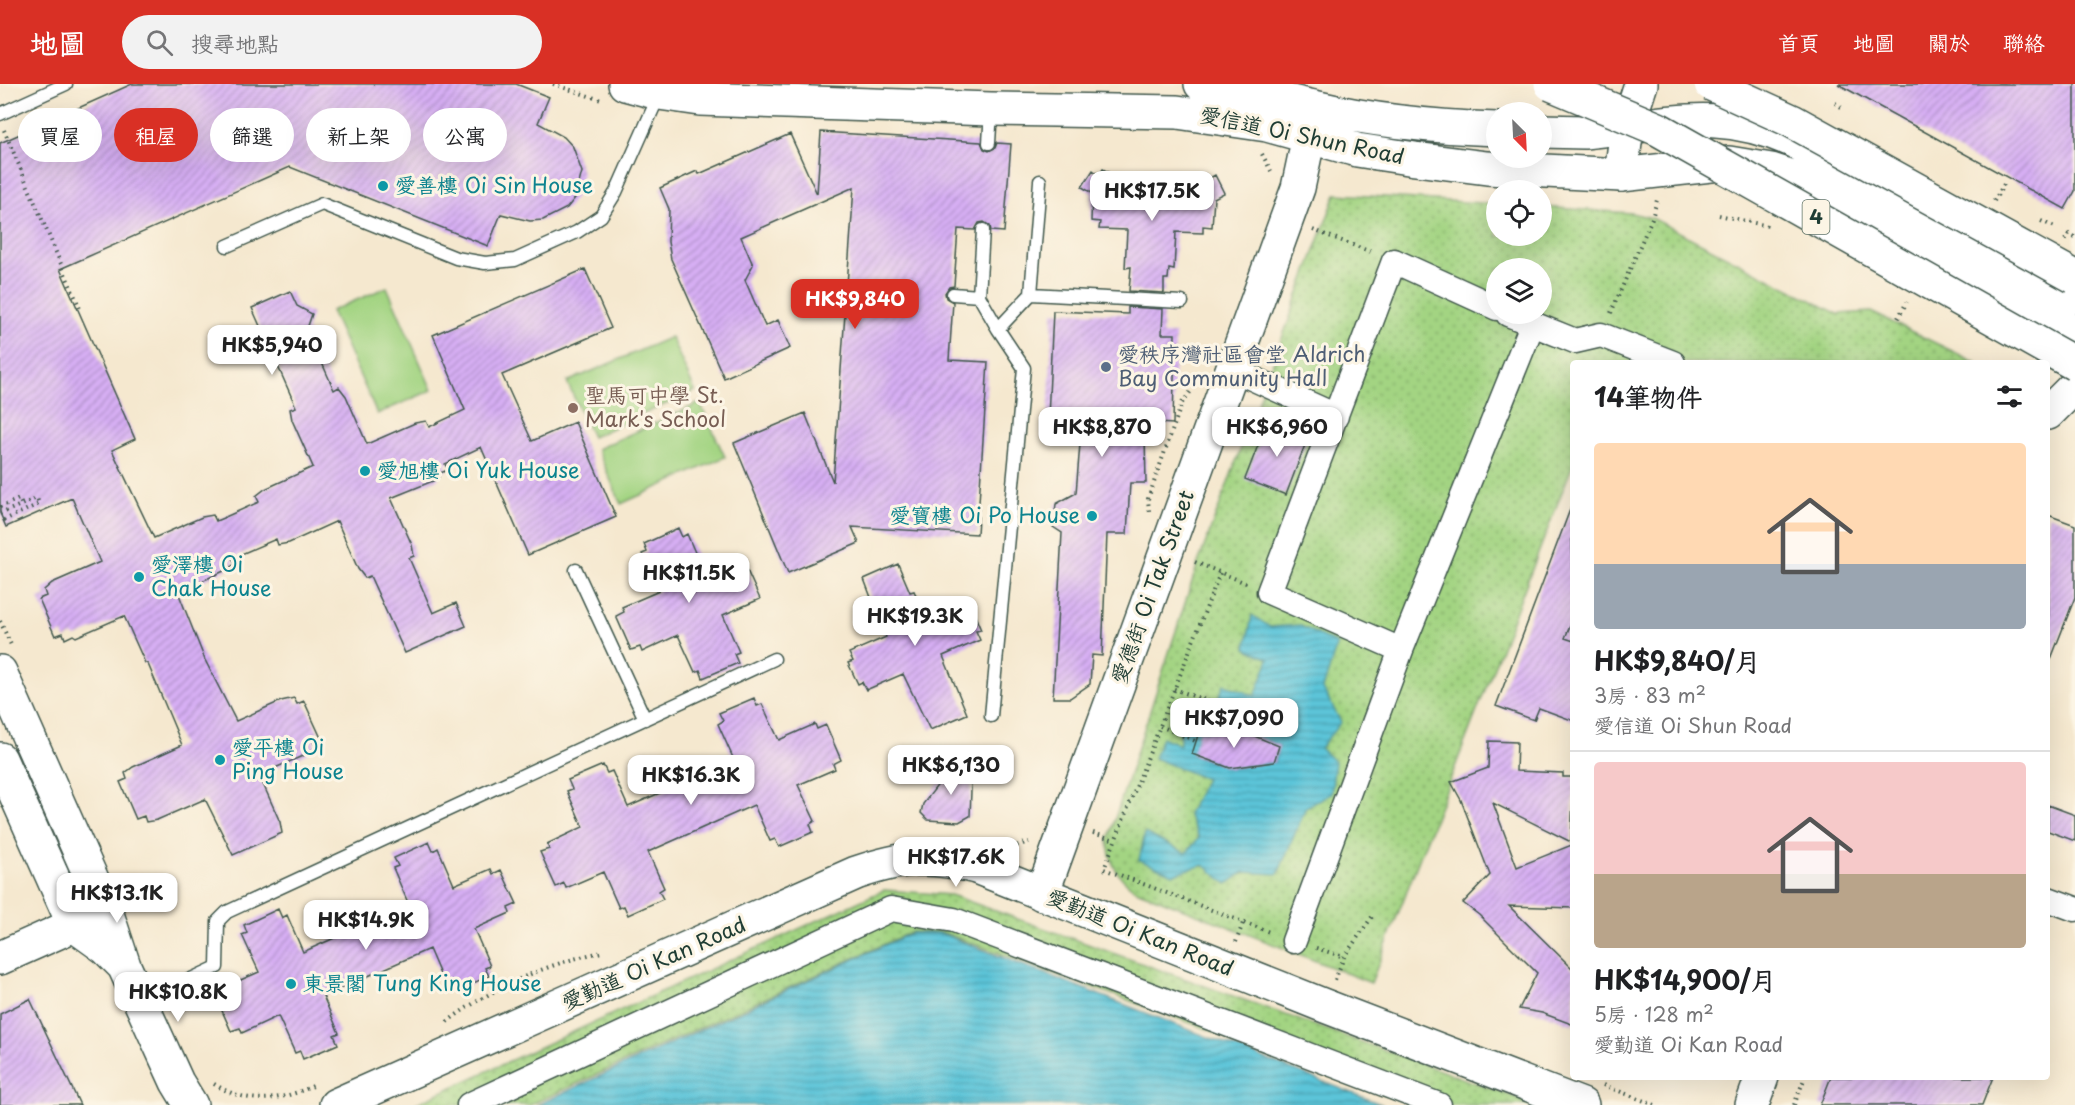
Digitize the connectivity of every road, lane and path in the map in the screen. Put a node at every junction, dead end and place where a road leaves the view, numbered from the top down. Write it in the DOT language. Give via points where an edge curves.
graph roads {
  1 [pos="66,84"];
  2 [pos="625,84"];
  3 [pos="1201,84"];
  4 [pos="1551,84"];
  5 [pos="1641,84"];
  6 [pos="1711,84"];
  7 [pos="660,91"];
  8 [pos="1835,103"];
  9 [pos="1843,108"];
  10 [pos="991,109"];
  11 [pos="0,114"];
  12 [pos="0,121"];
  13 [pos="1312,123"];
  14 [pos="1627,127"];
  15 [pos="1486,128"];
  16 [pos="1552,131"];
  17 [pos="989,143"];
  18 [pos="1621,175"];
  19 [pos="1040,182"];
  20 [pos="2004,184"];
  21 [pos="1659,195"];
  22 [pos="1990,209"];
  23 [pos="1719,215"];
  24 [pos="2041,221"];
  25 [pos="1769,226"];
  26 [pos="2057,228"];
  27 [pos="1313,230"];
  28 [pos="983,231"];
  29 [pos="2069,234"];
  30 [pos="2075,237"];
  31 [pos="227,246"];
  32 [pos="1394,261"];
  33 [pos="2073,286"];
  34 [pos="953,294"];
  35 [pos="1031,294"];
  36 [pos="1912,294"];
  37 [pos="979,296"];
  38 [pos="1182,302"];
  39 [pos="1486,303"];
  40 [pos="81,311"];
  41 [pos="1898,318"];
  42 [pos="1532,325"];
  43 [pos="2064,327"];
  44 [pos="998,329"];
  45 [pos="1601,335"];
  46 [pos="1665,360"];
  47 [pos="2039,360"];
  48 [pos="2075,364"];
  49 [pos="1232,369"];
  50 [pos="2075,386"];
  51 [pos="2050,411"];
  52 [pos="1336,416"];
  53 [pos="22,505"];
  54 [pos="0,507"];
  55 [pos="0,514"];
  56 [pos="0,522"];
  57 [pos="1195,562"];
  58 [pos="576,570"];
  59 [pos="1220,573"];
  60 [pos="1269,592"];
  61 [pos="6,633"];
  62 [pos="0,636"];
  63 [pos="1401,650"];
  64 [pos="774,659"];
  65 [pos="0,672"];
  66 [pos="1174,689"];
  67 [pos="991,716"];
  68 [pos="645,719"];
  69 [pos="1160,726"];
  70 [pos="1252,735"];
  71 [pos="1195,741"];
  72 [pos="0,759"];
  73 [pos="1042,894"];
  74 [pos="2050,900"];
  75 [pos="2075,909"];
  76 [pos="106,911"];
  77 [pos="1374,914"];
  78 [pos="74,925"];
  79 [pos="1294,941"];
  80 [pos="0,958"];
  81 [pos="124,966"];
  82 [pos="1334,983"];
  83 [pos="141,1002"];
  84 [pos="1761,1080"];
  85 [pos="1804,1080"];
  86 [pos="1587,1093"];
  87 [pos="192,1105"];
  88 [pos="336,1105"];
  89 [pos="469,1105"];
  90 [pos="1439,1105"];
  91 [pos="1655,1105"];
  92 [pos="1752,1105"];
  93 [pos="1794,1105"];
  1 -- 11 [label="lane"];
  2 -- 7 [label="main road, 愛信道 Oi Shun Road"];
  3 -- 13 [label="main road, 愛信道 Oi Shun Road" via="1252,91"];
  4 -- 48 [label="main road, 4, bridge" via="1658,129"];
  5 -- 14 [label="main road"];
  6 -- 33 [label="main road, bridge" via="1792,121"];
  7 -- 10 [label="main road, 愛信道 Oi Shun Road" via="700,99"];
  7 -- 31 [label="lane" via="616,192 601,216 577,232 514,260 485,263 456,258 322,204"];
  8 -- 9 [label="path"];
  10 -- 13 [label="main road, 愛信道 Oi Shun Road" via="1177,112 1267,125"];
  10 -- 17 [label="lane"];
  12 -- 40 [label="path"];
  13 -- 15 [label="main road, 愛信道 Oi Shun Road"];
  13 -- 18 [label="main road, 愛信道 Oi Shun Road" via="1357,150 1487,168"];
  13 -- 49 [label="main road, 愛德街 Oi Tak Street" via="1298,188"];
  14 -- 16 [label="main road"];
  14 -- 18 [label="main road"];
  14 -- 33 [label="main road" via="1702,119 1769,130"];
  18 -- 43 [label="main road, 愛信道 Oi Shun Road" via="1729,163 1772,170 1818,189"];
  19 -- 35 [label="lane"];
  20 -- 22 [label="path"];
  21 -- 45 [label="path"];
  23 -- 25 [label="path"];
  24 -- 26 [label="path"];
  27 -- 32 [label="path"];
  28 -- 37 [label="lane"];
  29 -- 30 [label="path"];
  32 -- 39 [label="street"];
  32 -- 52 [label="street"];
  33 -- 43 [label="main road"];
  34 -- 37 [label="lane"];
  35 -- 38 [label="lane"];
  35 -- 44 [label="lane"];
  36 -- 41 [label="path"];
  37 -- 44 [label="lane"];
  42 -- 45 [label="street" via="1575,341"];
  42 -- 63 [label="street"];
  43 -- 47 [label="main road"];
  44 -- 67 [label="lane" via="1024,368"];
  45 -- 46 [label="street"];
  49 -- 52 [label="street"];
  49 -- 73 [label="main road, 愛德街 Oi Tak Street"];
  50 -- 51 [label="main road"];
  52 -- 60 [label="street"];
  53 -- 54 [label="path" via="19,499"];
  53 -- 55 [label="path"];
  53 -- 56 [label="path" via="36,498 39,504"];
  57 -- 59 [label="path"];
  58 -- 68 [label="lane"];
  59 -- 60 [label="path"];
  59 -- 66 [label="path"];
  60 -- 63 [label="street"];
  61 -- 62 [label="path"];
  63 -- 79 [label="street"];
  64 -- 68 [label="lane"];
  65 -- 76 [label="main road"];
  66 -- 69 [label="path"];
  66 -- 70 [label="path" via="1256,718"];
  68 -- 83 [label="lane" via="227,912 218,921 217,967"];
  69 -- 71 [label="path"];
  69 -- 79 [label="path" via="1104,869"];
  72 -- 78 [label="main road"];
  73 -- 86 [label="main road, 愛勤道 Oi Kan Road"];
  73 -- 88 [label="main road, 愛勤道 Oi Kan Road" via="943,858 885,863"];
  74 -- 75 [label="street"];
  76 -- 78 [label="main road"];
  76 -- 81 [label="main road"];
  77 -- 82 [label="path" via="1344,957"];
  78 -- 80 [label="main road"];
  78 -- 81 [label="main road"];
  81 -- 83 [label="main road"];
  83 -- 87 [label="main road" via="177,1082"];
  84 -- 92 [label="main road"];
  85 -- 93 [label="path"];
  86 -- 91 [label="path"];
  89 -- 90 [label="street" via="891,909 954,920"];
}
